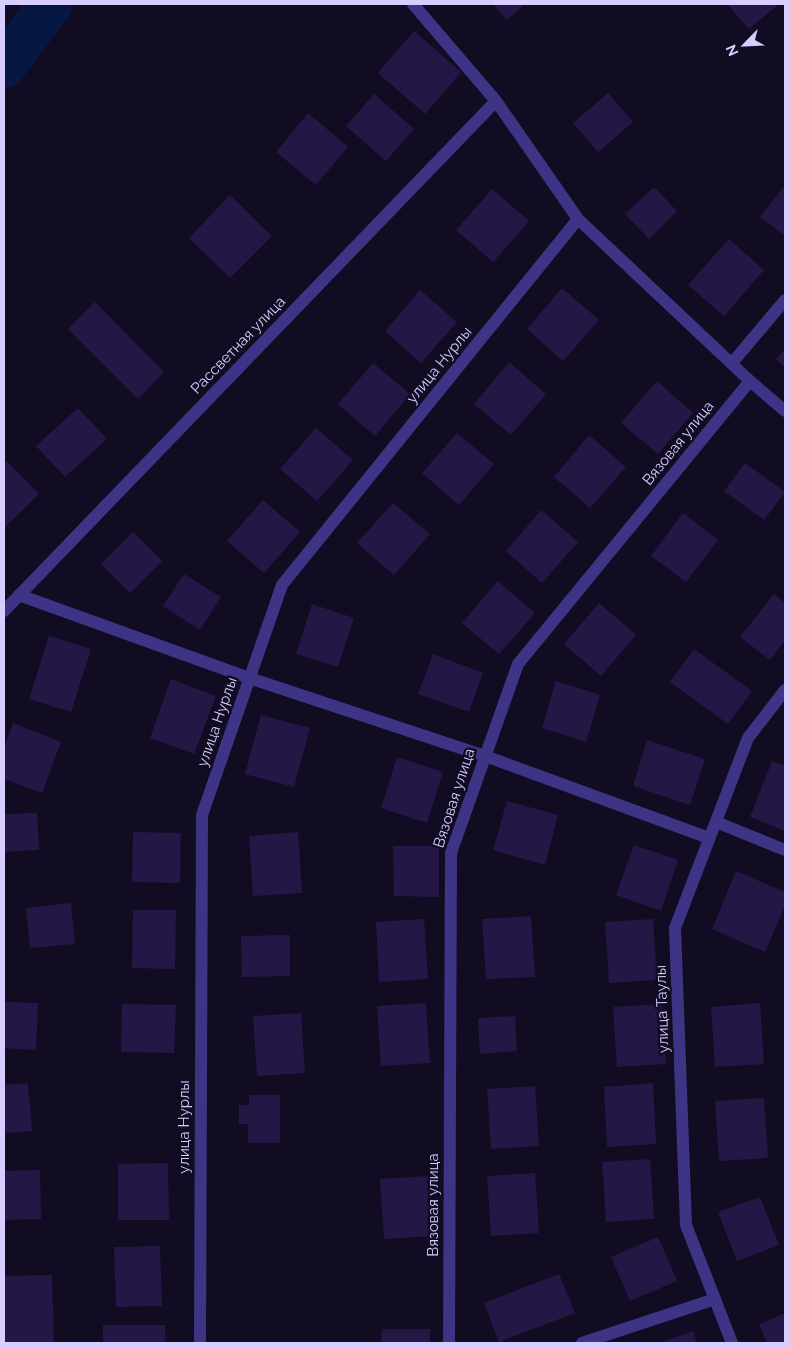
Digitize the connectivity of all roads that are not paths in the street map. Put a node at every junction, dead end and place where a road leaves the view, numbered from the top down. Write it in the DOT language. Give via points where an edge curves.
graph roads {
  1 [pos="413,4"];
  2 [pos="496,101"];
  3 [pos="578,219"];
  4 [pos="785,300"];
  5 [pos="732,363"];
  6 [pos="750,380"];
  7 [pos="785,411"];
  8 [pos="19,595"];
  9 [pos="4,611"];
  10 [pos="249,678"];
  11 [pos="785,690"];
  12 [pos="485,756"];
  13 [pos="716,822"];
  14 [pos="709,838"];
  15 [pos="785,850"];
  16 [pos="715,1299"];
  17 [pos="200,1343"];
  18 [pos="449,1343"];
  19 [pos="582,1343"];
  20 [pos="732,1343"];
  1 -- 2 [label="street"];
  2 -- 3 [label="street"];
  2 -- 8 [label="street, Рассветная улица"];
  3 -- 5 [label="street"];
  3 -- 10 [label="street, улица Нурлы" via="282,586"];
  4 -- 5 [label="street"];
  5 -- 6 [label="street"];
  6 -- 7 [label="street"];
  6 -- 12 [label="street, Вязовая улица" via="518,664"];
  8 -- 9 [label="street, Рассветная улица"];
  8 -- 10 [label="street"];
  10 -- 12 [label="street"];
  10 -- 17 [label="street, улица Нурлы" via="202,815"];
  11 -- 13 [label="street, улица Таулы" via="748,738"];
  12 -- 14 [label="street"];
  12 -- 18 [label="street, Вязовая улица" via="451,853"];
  13 -- 14 [label="street, улица Таулы"];
  13 -- 15 [label="street"];
  14 -- 16 [label="street, улица Таулы" via="675,928 686,1224"];
  16 -- 19 [label="street"];
  16 -- 20 [label="street, улица Таулы"];
}
